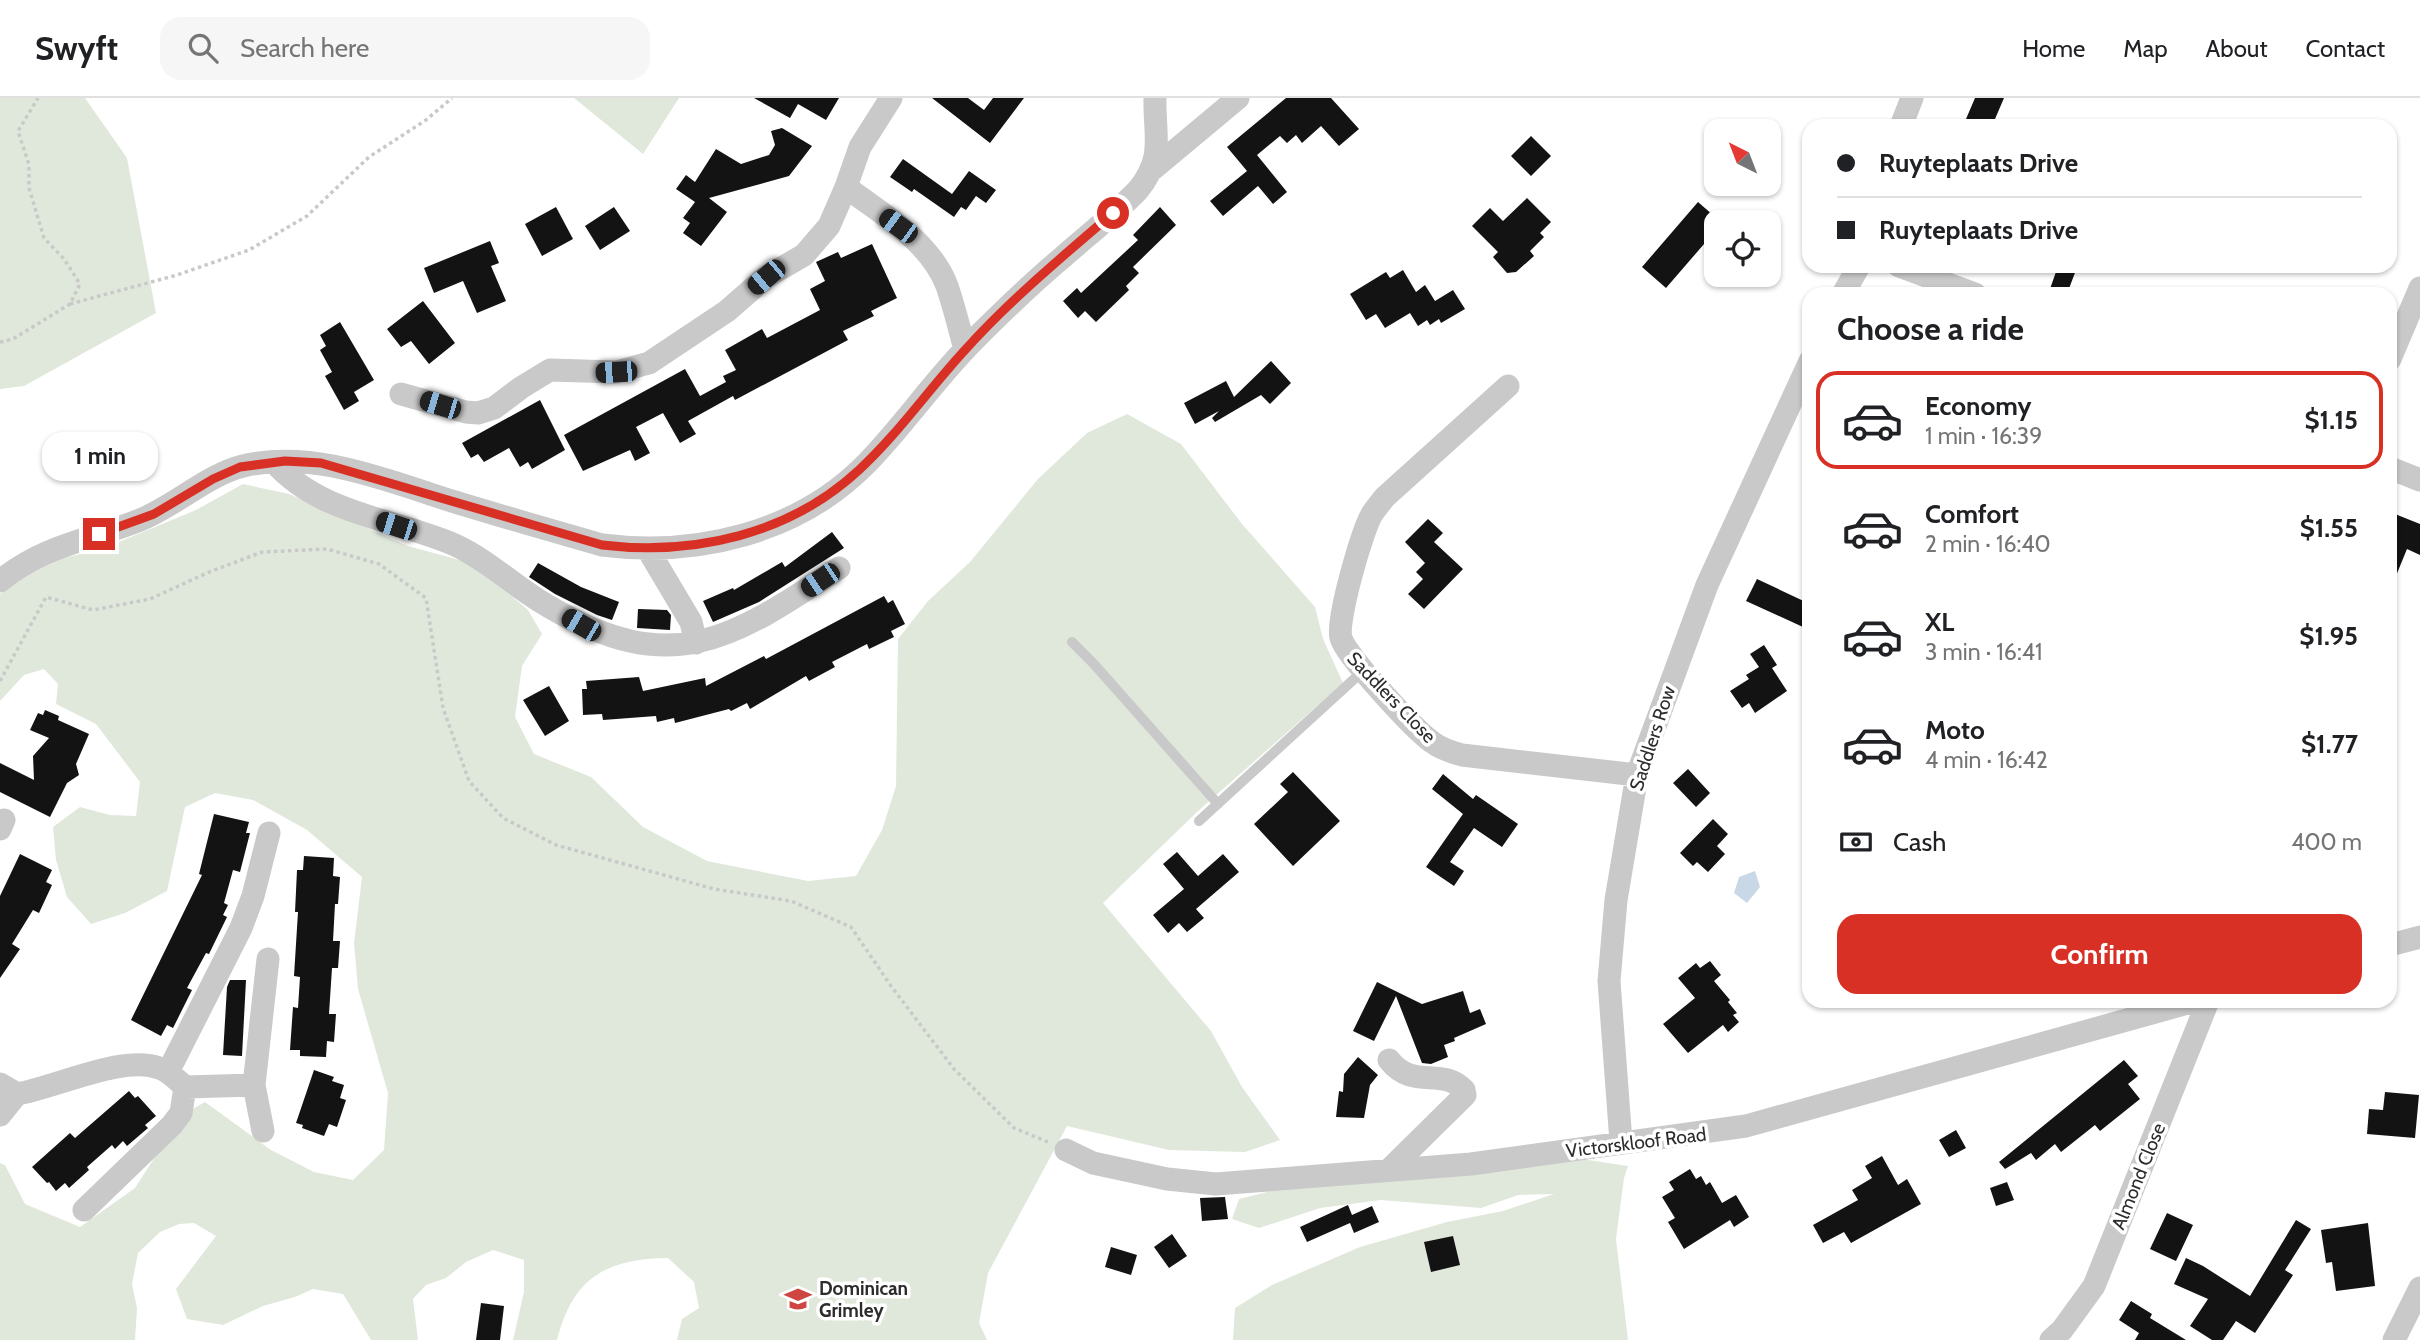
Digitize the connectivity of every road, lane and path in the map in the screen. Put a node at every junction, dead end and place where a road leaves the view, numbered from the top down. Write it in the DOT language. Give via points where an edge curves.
graph roads {
  1 [pos="38,98"];
  2 [pos="452,98"];
  3 [pos="891,98"];
  4 [pos="1155,98"];
  5 [pos="1238,98"];
  6 [pos="1912,98"];
  7 [pos="1904,119"];
  8 [pos="1153,169"];
  9 [pos="846,187"];
  10 [pos="1918,273"];
  11 [pos="1956,287"];
  12 [pos="2420,288"];
  13 [pos="70,304"];
  14 [pos="0,342"];
  15 [pos="2397,342"];
  16 [pos="965,349"];
  17 [pos="1802,378"];
  18 [pos="1508,386"];
  19 [pos="401,394"];
  20 [pos="274,462"];
  21 [pos="2397,471"];
  22 [pos="2420,480"];
  23 [pos="647,548"];
  24 [pos="838,568"];
  25 [pos="0,581"];
  26 [pos="1072,642"];
  27 [pos="696,643"];
  28 [pos="1364,670"];
  29 [pos="0,681"];
  30 [pos="1637,775"];
  31 [pos="1218,804"];
  32 [pos="1199,821"];
  33 [pos="269,833"];
  34 [pos="2420,937"];
  35 [pos="2397,943"];
  36 [pos="268,959"];
  37 [pos="2170,1008"];
  38 [pos="2205,1008"];
  39 [pos="1389,1060"];
  40 [pos="177,1080"];
  41 [pos="254,1085"];
  42 [pos="8,1089"];
  43 [pos="0,1115"];
  44 [pos="263,1132"];
  45 [pos="1621,1142"];
  46 [pos="1066,1150"];
  47 [pos="1389,1170"];
  48 [pos="83,1209"];
  49 [pos="2420,1288"];
  50 [pos="2051,1340"];
  51 [pos="2394,1340"];
  1 -- 13 [label="path" via="18,131 44,238 80,284"];
  2 -- 13 [label="path" via="369,157 307,216 249,250"];
  3 -- 9 [label="street" via="860,147"];
  4 -- 8 [label="street"];
  5 -- 8 [label="street"];
  6 -- 7 [label="street"];
  8 -- 16 [label="street" via="1131,197"];
  9 -- 16 [label="street" via="908,233 936,265 947,286"];
  9 -- 19 [label="street" via="829,226 804,256 766,277 727,311 649,363 616,372 550,370 494,408 478,413"];
  10 -- 11 [label="street"];
  12 -- 15 [label="street"];
  13 -- 14 [label="path" via="13,339"];
  16 -- 23 [label="street" via="869,461 831,494 758,532 720,542"];
  17 -- 30 [label="street, Saddlers Row" via="1707,585"];
  18 -- 28 [label="street, Saddlers Close" via="1372,514 1339,623 1347,650"];
  20 -- 23 [label="street" via="321,463 602,545"];
  20 -- 25 [label="street" via="227,472 154,514 27,560"];
  20 -- 27 [label="street" via="319,496 455,545 545,605 598,633 659,646"];
  21 -- 22 [label="street"];
  23 -- 27 [label="street" via="691,622"];
  24 -- 27 [label="street" via="769,612"];
  26 -- 31 [label="lane"];
  28 -- 30 [label="street, Saddlers Close" via="1422,733 1451,752"];
  28 -- 31 [label="lane"];
  29 -- 46 [label="path" via="46,597 93,610 150,599 262,552 327,549 379,564 426,598 443,708 469,781 503,818 556,845 714,889 791,901 851,927 954,1069 1014,1128"];
  30 -- 45 [label="street, Saddlers Row" via="1616,900 1609,981"];
  31 -- 32 [label="lane"];
  33 -- 40 [label="street" via="241,928"];
  34 -- 35 [label="street"];
  36 -- 41 [label="street"];
  37 -- 45 [label="street, Victorskloof Road" via="1746,1126"];
  38 -- 50 [label="street, Almond Close" via="2094,1286"];
  39 -- 47 [label="street" via="1407,1076 1442,1078 1457,1084 1465,1096"];
  40 -- 41 [label="street"];
  40 -- 42 [label="street" via="157,1066 130,1065 36,1091"];
  40 -- 48 [label="street" via="181,1113"];
  41 -- 44 [label="street"];
  42 -- 43 [label="street"];
  45 -- 47 [label="street, Victorskloof Road" via="1471,1164"];
  46 -- 47 [label="street, Victorskloof Road" via="1093,1163 1204,1183"];
  49 -- 51 [label="street"];
}
